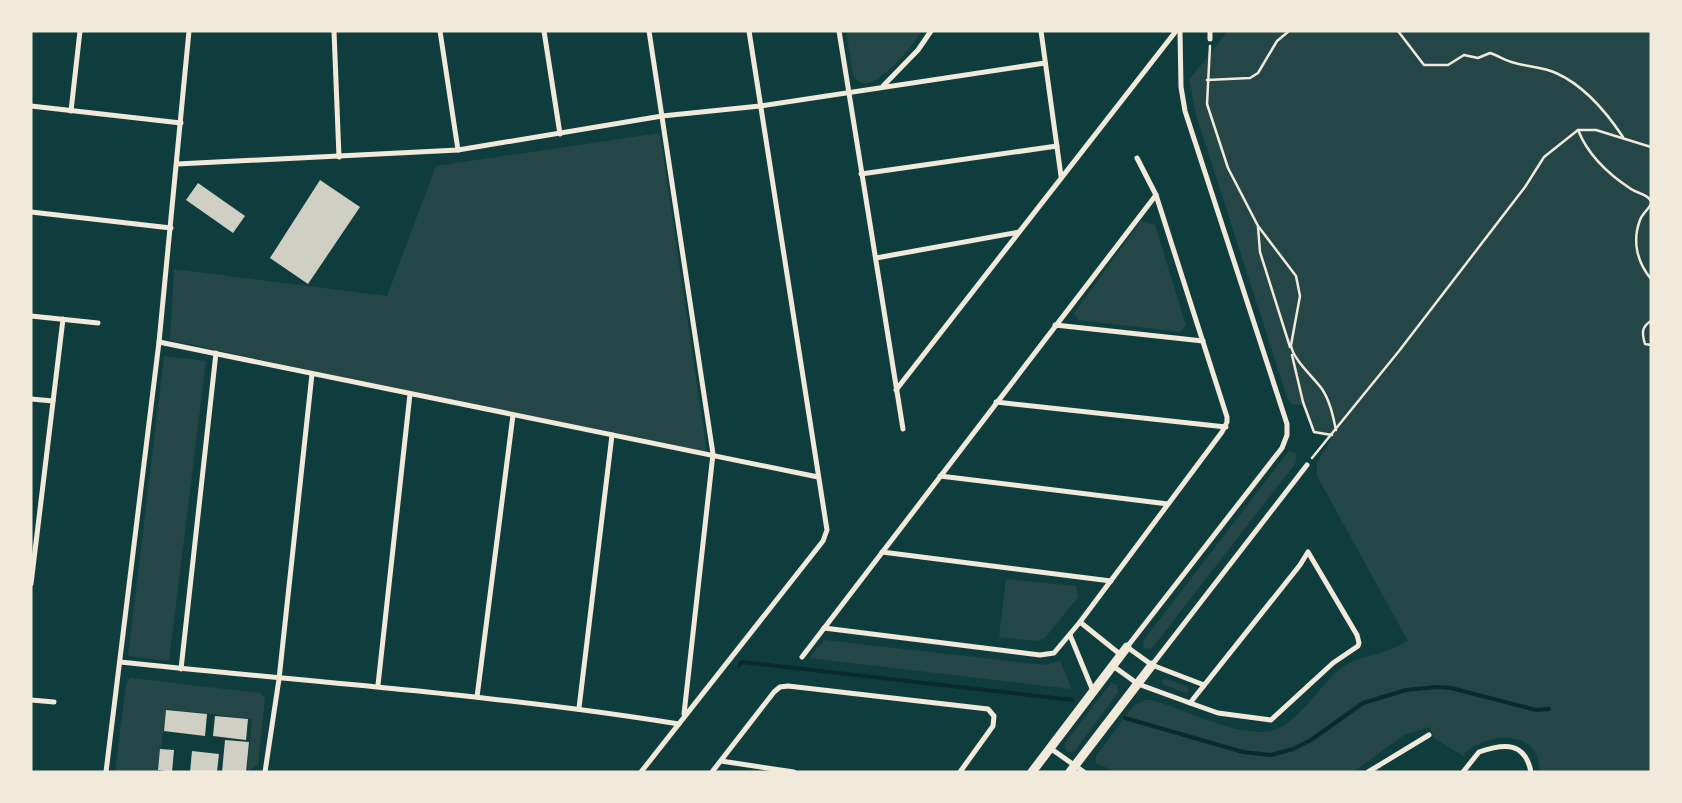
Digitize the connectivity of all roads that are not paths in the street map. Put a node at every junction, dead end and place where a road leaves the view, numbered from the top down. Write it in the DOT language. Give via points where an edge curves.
graph roads {
  1 [pos="80,31"];
  2 [pos="189,31"];
  3 [pos="334,31"];
  4 [pos="440,31"];
  5 [pos="544,31"];
  6 [pos="649,31"];
  7 [pos="749,31"];
  8 [pos="839,31"];
  9 [pos="931,31"];
  10 [pos="1041,31"];
  11 [pos="1176,31"];
  12 [pos="1180,31"];
  13 [pos="1210,31"];
  14 [pos="1210,39"];
  15 [pos="1045,63"];
  16 [pos="883,86"];
  17 [pos="849,92"];
  18 [pos="31,106"];
  19 [pos="760,106"];
  20 [pos="72,111"];
  21 [pos="662,116"];
  22 [pos="181,123"];
  23 [pos="560,134"];
  24 [pos="1057,146"];
  25 [pos="458,150"];
  26 [pos="339,157"];
  27 [pos="1137,158"];
  28 [pos="177,164"];
  29 [pos="861,174"];
  30 [pos="1061,176"];
  31 [pos="1156,195"];
  32 [pos="31,212"];
  33 [pos="171,228"];
  34 [pos="1019,232"];
  35 [pos="876,258"];
  36 [pos="31,316"];
  37 [pos="63,319"];
  38 [pos="98,323"];
  39 [pos="1055,325"];
  40 [pos="159,342"];
  41 [pos="1203,342"];
  42 [pos="216,353"];
  43 [pos="312,374"];
  44 [pos="896,390"];
  45 [pos="410,394"];
  46 [pos="31,399"];
  47 [pos="53,401"];
  48 [pos="996,402"];
  49 [pos="513,415"];
  50 [pos="1226,427"];
  51 [pos="904,429"];
  52 [pos="612,435"];
  53 [pos="713,454"];
  54 [pos="1307,465"];
  55 [pos="940,476"];
  56 [pos="818,477"];
  57 [pos="1168,504"];
  58 [pos="882,552"];
  59 [pos="1110,581"];
  60 [pos="31,584"];
  61 [pos="1080,622"];
  62 [pos="824,628"];
  63 [pos="1070,636"];
  64 [pos="1124,651"];
  65 [pos="802,658"];
  66 [pos="120,662"];
  67 [pos="1152,665"];
  68 [pos="1113,666"];
  69 [pos="181,669"];
  70 [pos="279,679"];
  71 [pos="1138,684"];
  72 [pos="378,685"];
  73 [pos="1204,685"];
  74 [pos="1094,691"];
  75 [pos="477,696"];
  76 [pos="31,700"];
  77 [pos="54,702"];
  78 [pos="1190,702"];
  79 [pos="579,708"];
  80 [pos="684,716"];
  81 [pos="678,724"];
  82 [pos="1429,735"];
  83 [pos="1050,748"];
  84 [pos="721,761"];
  85 [pos="1072,769"];
  86 [pos="106,772"];
  87 [pos="265,772"];
  88 [pos="641,772"];
  89 [pos="712,772"];
  90 [pos="794,772"];
  91 [pos="960,772"];
  92 [pos="1032,772"];
  93 [pos="1084,772"];
  94 [pos="1368,772"];
  95 [pos="1463,772"];
  96 [pos="1530,772"];
  1 -- 20 [label="street"];
  2 -- 22 [label="street"];
  3 -- 26 [label="street"];
  4 -- 25 [label="street"];
  5 -- 23 [label="street"];
  6 -- 21 [label="street"];
  7 -- 19 [label="street"];
  8 -- 17 [label="street"];
  9 -- 16 [label="street" via="918,50"];
  10 -- 15 [label="street"];
  11 -- 30 [label="street"];
  12 -- 64 [label="street" via="1184,111 1283,410 1287,435 1276,455"];
  13 -- 14 [label="street"];
  15 -- 16 [label="street"];
  15 -- 24 [label="street"];
  16 -- 17 [label="street"];
  17 -- 19 [label="street"];
  17 -- 29 [label="street"];
  18 -- 20 [label="street"];
  19 -- 21 [label="street"];
  19 -- 56 [label="street"];
  20 -- 22 [label="street"];
  21 -- 23 [label="street"];
  21 -- 53 [label="street"];
  22 -- 28 [label="street"];
  23 -- 25 [label="street"];
  24 -- 29 [label="street"];
  24 -- 30 [label="street"];
  25 -- 26 [label="street"];
  26 -- 28 [label="street"];
  27 -- 31 [label="street"];
  28 -- 33 [label="street"];
  29 -- 35 [label="street"];
  30 -- 34 [label="street"];
  31 -- 39 [label="street"];
  31 -- 41 [label="street"];
  32 -- 33 [label="street"];
  33 -- 40 [label="street"];
  34 -- 35 [label="street"];
  34 -- 44 [label="street"];
  35 -- 44 [label="street"];
  36 -- 37 [label="street"];
  37 -- 38 [label="street"];
  37 -- 47 [label="street"];
  39 -- 41 [label="street"];
  39 -- 48 [label="street"];
  40 -- 42 [label="street"];
  40 -- 66 [label="street"];
  41 -- 50 [label="street" via="1227,417"];
  42 -- 43 [label="street"];
  42 -- 69 [label="street"];
  43 -- 45 [label="street"];
  43 -- 70 [label="street"];
  44 -- 51 [label="street"];
  45 -- 49 [label="street"];
  45 -- 72 [label="street"];
  46 -- 47 [label="street"];
  47 -- 60 [label="street"];
  48 -- 50 [label="street"];
  48 -- 55 [label="street"];
  49 -- 52 [label="street"];
  49 -- 75 [label="street"];
  50 -- 57 [label="street"];
  52 -- 53 [label="street"];
  52 -- 79 [label="street"];
  53 -- 56 [label="street"];
  53 -- 80 [label="street"];
  54 -- 67 [label="street"];
  55 -- 57 [label="street"];
  55 -- 58 [label="street"];
  56 -- 80 [label="street" via="826,536"];
  57 -- 59 [label="street"];
  58 -- 59 [label="street"];
  58 -- 62 [label="street"];
  59 -- 61 [label="street"];
  61 -- 63 [label="street"];
  61 -- 64 [label="street"];
  62 -- 63 [label="street" via="1040,655 1054,653"];
  62 -- 65 [label="street"];
  63 -- 74 [label="street"];
  64 -- 67 [label="street"];
  64 -- 68 [label="street"];
  66 -- 69 [label="street"];
  66 -- 86 [label="street"];
  67 -- 71 [label="street"];
  67 -- 73 [label="street"];
  68 -- 71 [label="street"];
  68 -- 74 [label="street"];
  69 -- 70 [label="street"];
  70 -- 72 [label="street"];
  70 -- 87 [label="street"];
  71 -- 78 [label="street"];
  71 -- 85 [label="street"];
  72 -- 75 [label="street"];
  73 -- 78 [label="street"];
  73 -- 78 [label="street" via="1308,552 1357,636 1358,646 1318,675 1270,720 1218,712"];
  74 -- 83 [label="street"];
  75 -- 79 [label="street"];
  76 -- 77 [label="street"];
  79 -- 81 [label="street"];
  80 -- 81 [label="street"];
  81 -- 88 [label="street"];
  82 -- 94 [label="street"];
  83 -- 85 [label="street"];
  83 -- 92 [label="street"];
  84 -- 89 [label="street"];
  84 -- 90 [label="street"];
  84 -- 91 [label="street" via="780,687 788,686 988,710 994,716 993,726"];
  85 -- 93 [label="street"];
  95 -- 96 [label="street" via="1480,752 1501,748 1519,749 1526,755"];
}
